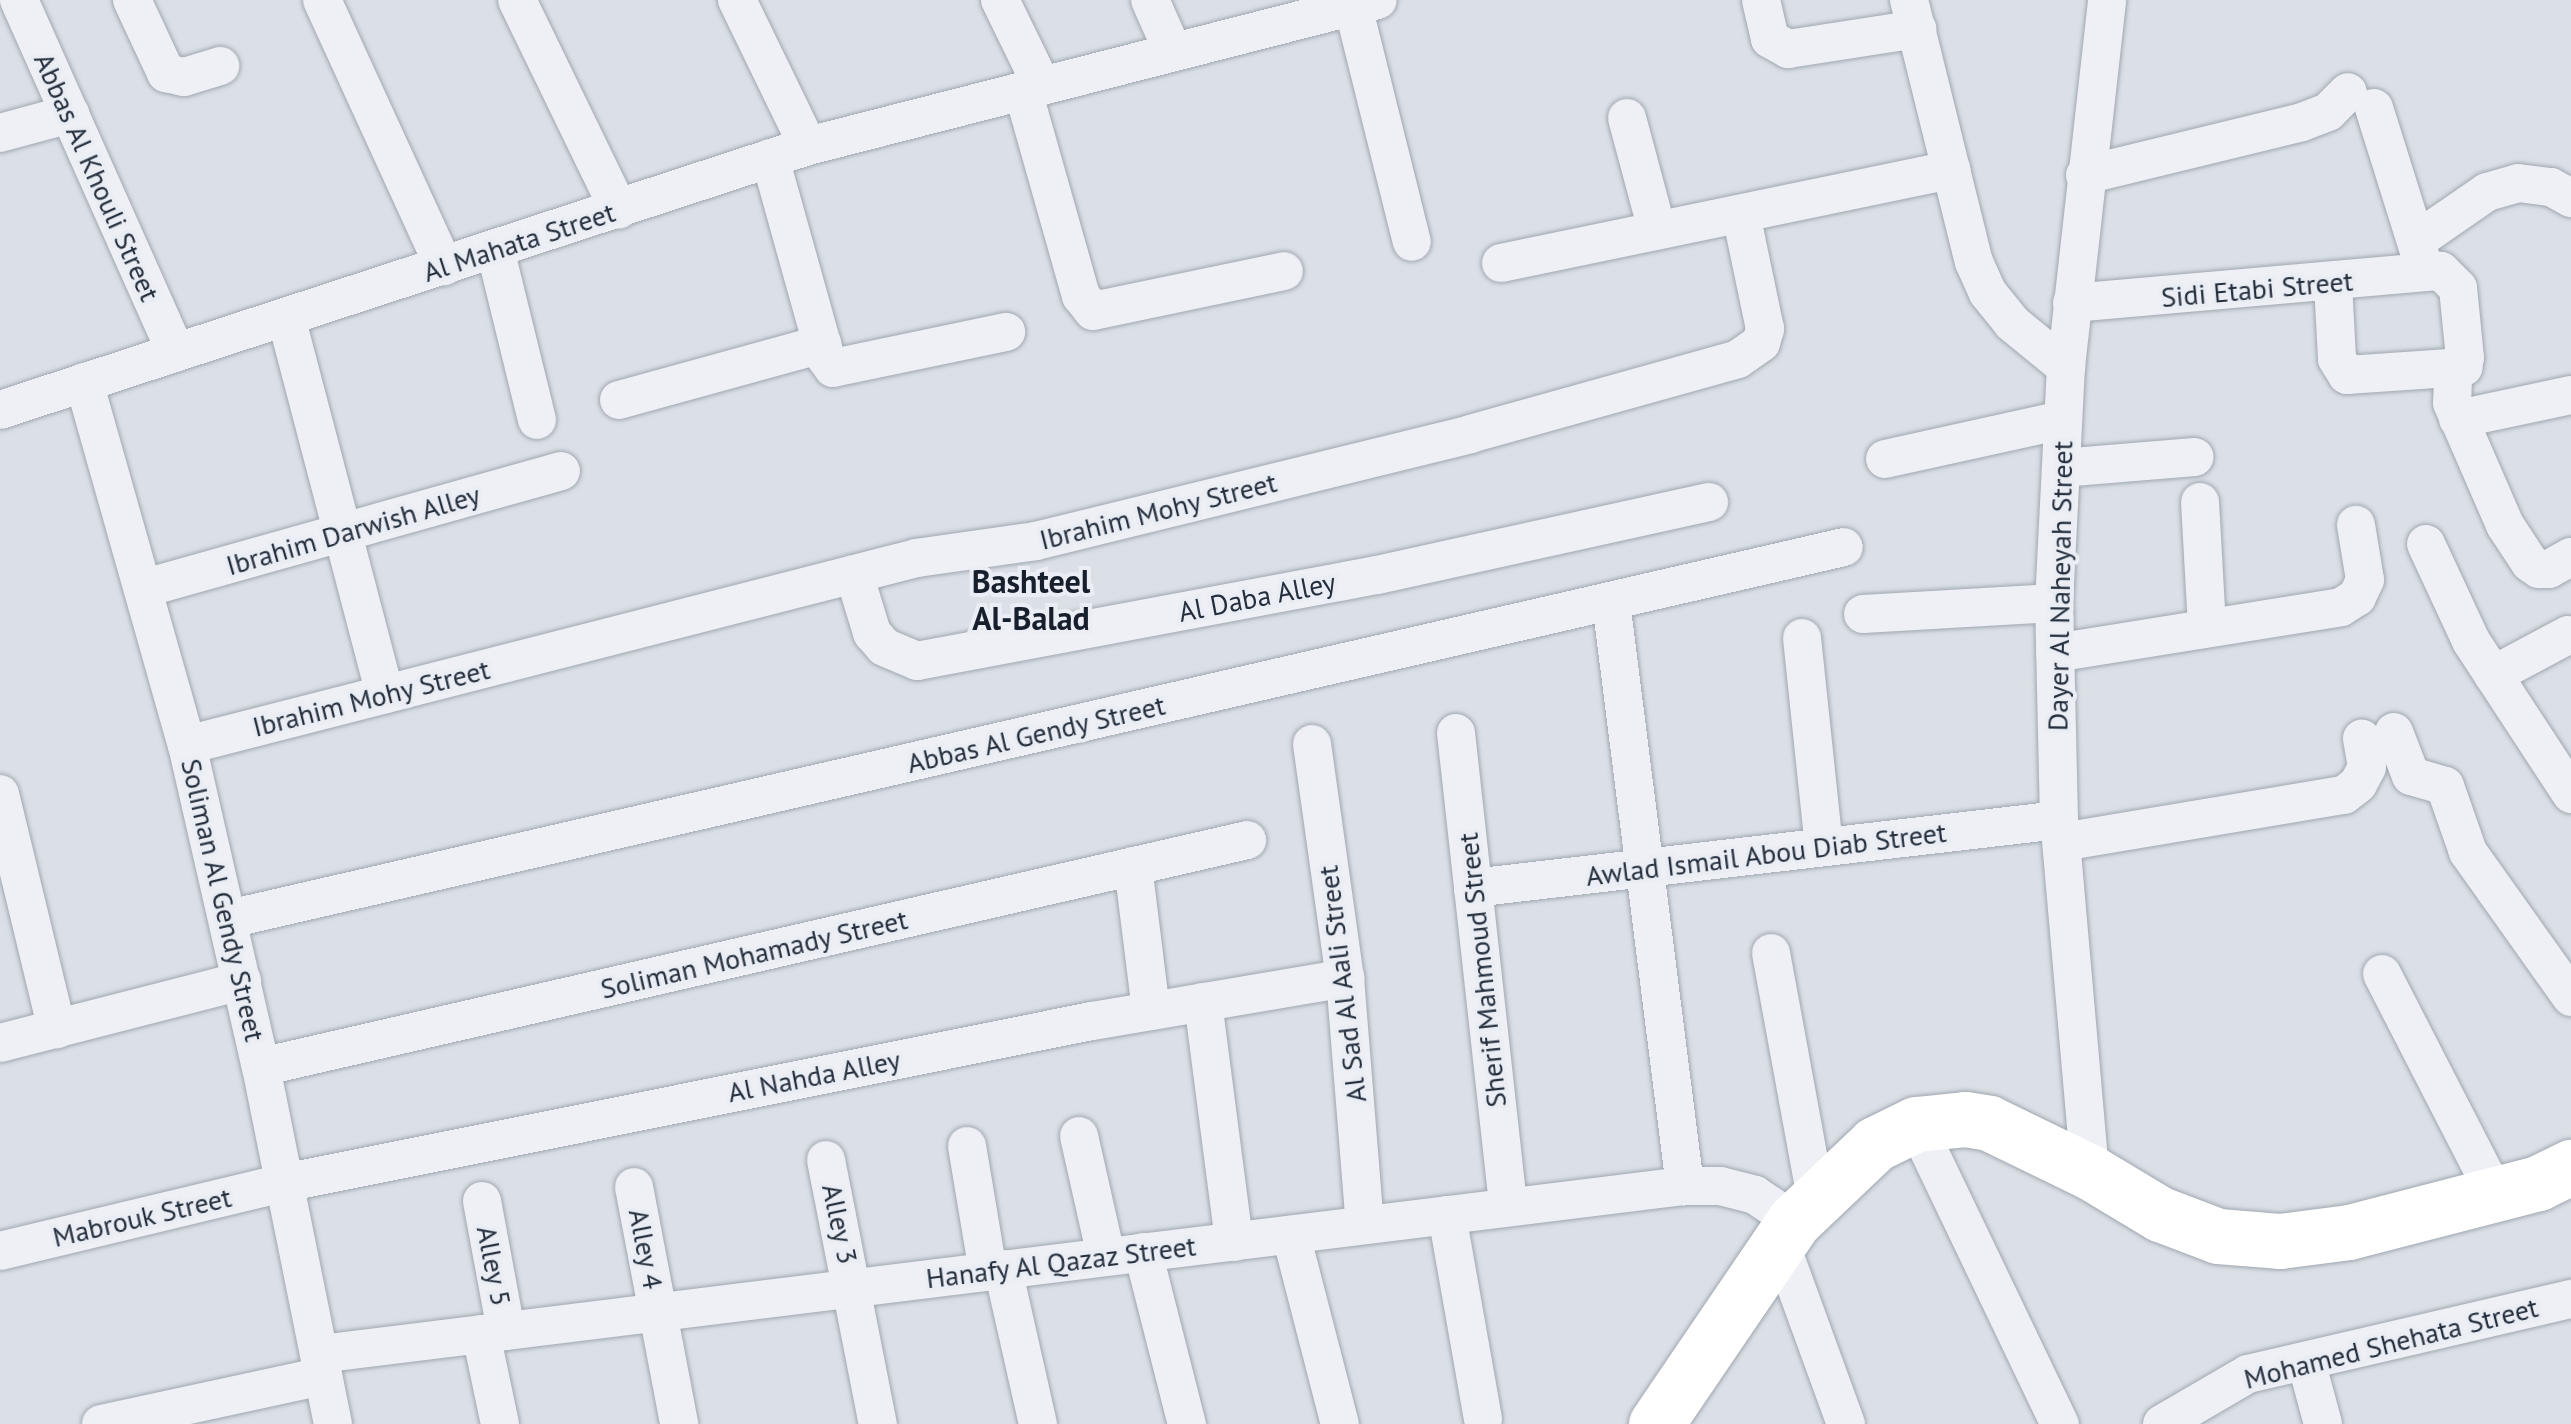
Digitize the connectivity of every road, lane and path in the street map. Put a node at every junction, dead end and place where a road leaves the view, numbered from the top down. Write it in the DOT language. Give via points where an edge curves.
graph roads {
  1 [pos="19,0"];
  2 [pos="132,0"];
  3 [pos="322,0"];
  4 [pos="518,0"];
  5 [pos="738,0"];
  6 [pos="1000,0"];
  7 [pos="1150,0"];
  8 [pos="1762,0"];
  9 [pos="2107,0"];
  10 [pos="1365,3"];
  11 [pos="1258,14"];
  12 [pos="1913,14"];
  13 [pos="1174,52"];
  14 [pos="220,66"];
  15 [pos="1033,88"];
  16 [pos="70,114"];
  17 [pos="1627,118"];
  18 [pos="0,132"];
  19 [pos="808,146"];
  20 [pos="770,158"];
  21 [pos="1951,170"];
  22 [pos="2084,175"];
  23 [pos="2571,198"];
  24 [pos="619,210"];
  25 [pos="1740,214"];
  26 [pos="1657,230"];
  27 [pos="1412,242"];
  28 [pos="495,249"];
  29 [pos="2428,262"];
  30 [pos="1501,263"];
  31 [pos="444,266"];
  32 [pos="1284,271"];
  33 [pos="2332,284"];
  34 [pos="2072,303"];
  35 [pos="286,317"];
  36 [pos="1006,332"];
  37 [pos="822,344"];
  38 [pos="176,353"];
  39 [pos="2464,366"];
  40 [pos="2066,368"];
  41 [pos="84,382"];
  42 [pos="2571,395"];
  43 [pos="619,400"];
  44 [pos="0,410"];
  45 [pos="2458,419"];
  46 [pos="536,420"];
  47 [pos="2063,420"];
  48 [pos="2195,457"];
  49 [pos="1885,459"];
  50 [pos="2061,468"];
  51 [pos="562,472"];
  52 [pos="1709,502"];
  53 [pos="2200,502"];
  54 [pos="2356,525"];
  55 [pos="342,533"];
  56 [pos="2426,544"];
  57 [pos="1844,548"];
  58 [pos="2571,557"];
  59 [pos="854,574"];
  60 [pos="146,588"];
  61 [pos="1611,602"];
  62 [pos="2054,602"];
  63 [pos="1862,614"];
  64 [pos="2208,628"];
  65 [pos="2568,635"];
  66 [pos="1802,638"];
  67 [pos="2055,653"];
  68 [pos="2493,675"];
  69 [pos="385,694"];
  70 [pos="1456,733"];
  71 [pos="1312,744"];
  72 [pos="187,745"];
  73 [pos="2565,774"];
  74 [pos="0,794"];
  75 [pos="2060,831"];
  76 [pos="1246,840"];
  77 [pos="1824,847"];
  78 [pos="1134,866"];
  79 [pos="1645,869"];
  80 [pos="1473,888"];
  81 [pos="228,919"];
  82 [pos="1772,954"];
  83 [pos="2382,974"];
  84 [pos="1345,978"];
  85 [pos="242,981"];
  86 [pos="2571,996"];
  87 [pos="1203,1002"];
  88 [pos="1151,1010"];
  89 [pos="57,1030"];
  90 [pos="0,1043"];
  91 [pos="262,1068"];
  92 [pos="1916,1124"];
  93 [pos="1079,1136"];
  94 [pos="967,1146"];
  95 [pos="826,1160"];
  96 [pos="2571,1167"];
  97 [pos="2090,1172"];
  98 [pos="284,1183"];
  99 [pos="1685,1186"];
  100 [pos="634,1187"];
  101 [pos="2495,1194"];
  102 [pos="482,1201"];
  103 [pos="1508,1206"];
  104 [pos="1447,1215"];
  105 [pos="1796,1220"];
  106 [pos="1365,1224"];
  107 [pos="1291,1235"];
  108 [pos="1234,1242"];
  109 [pos="0,1250"];
  110 [pos="1124,1254"];
  111 [pos="995,1270"];
  112 [pos="853,1288"];
  113 [pos="2571,1299"];
  114 [pos="658,1312"];
  115 [pos="494,1332"];
  116 [pos="2306,1361"];
  117 [pos="321,1365"];
  118 [pos="1664,1419"];
  119 [pos="1484,1420"];
  120 [pos="101,1424"];
  121 [pos="332,1424"];
  122 [pos="500,1424"];
  123 [pos="679,1424"];
  124 [pos="878,1424"];
  125 [pos="1038,1424"];
  126 [pos="1187,1424"];
  127 [pos="1340,1424"];
  128 [pos="1846,1424"];
  129 [pos="2060,1424"];
  130 [pos="2162,1424"];
  131 [pos="2323,1424"];
  1 -- 16 [label="street, Abbas Al Khouli Street"];
  2 -- 14 [label="street" via="166,73 184,77"];
  3 -- 31 [label="street"];
  4 -- 24 [label="street"];
  5 -- 19 [label="street"];
  6 -- 15 [label="street"];
  7 -- 13 [label="street"];
  8 -- 12 [label="street" via="1770,39 1788,50"];
  9 -- 22 [label="street, Dayer Al Naheyah Street"];
  10 -- 11 [label="street, Al Mahata Street"];
  10 -- 27 [label="street"];
  11 -- 13 [label="street, Al Mahata Street"];
  12 -- 21 [label="street"];
  13 -- 15 [label="street, Al Mahata Street"];
  15 -- 19 [label="street, Al Mahata Street"];
  15 -- 32 [label="street" via="1081,296 1093,311"];
  16 -- 18 [label="street"];
  16 -- 38 [label="street, Abbas Al Khouli Street"];
  17 -- 26 [label="street"];
  19 -- 20 [label="street, Al Mahata Street"];
  20 -- 24 [label="street, Al Mahata Street"];
  20 -- 37 [label="street"];
  21 -- 25 [label="street"];
  21 -- 40 [label="street" via="1988,293"];
  22 -- 29 [label="street" via="2302,122 2361,100"];
  22 -- 34 [label="street, Dayer Al Naheyah Street"];
  23 -- 29 [label="street, Sidi Etabi Street" via="2551,187 2518,183 2487,192"];
  24 -- 28 [label="street, Al Mahata Street"];
  25 -- 26 [label="street"];
  25 -- 59 [label="street, Ibrahim Mohy Street" via="1765,329 1761,343 1738,358 1470,434 1036,542"];
  26 -- 30 [label="street"];
  28 -- 31 [label="street, Al Mahata Street"];
  28 -- 46 [label="street"];
  29 -- 33 [label="street, Sidi Etabi Street"];
  29 -- 39 [label="street" via="2458,288"];
  31 -- 35 [label="street, Al Mahata Street"];
  33 -- 34 [label="street, Sidi Etabi Street"];
  33 -- 39 [label="street" via="2337,359 2347,375"];
  34 -- 40 [label="street, Dayer Al Naheyah Street"];
  35 -- 38 [label="street, Al Mahata Street"];
  35 -- 55 [label="street"];
  36 -- 37 [label="street" via="839,370 828,364"];
  37 -- 43 [label="street"];
  38 -- 41 [label="street, Al Mahata Street"];
  39 -- 45 [label="street" via="2450,391"];
  40 -- 47 [label="street, Dayer Al Naheyah Street"];
  41 -- 44 [label="street, Al Mahata Street"];
  41 -- 60 [label="street, Soliman Al Gendy Street"];
  42 -- 45 [label="street"];
  45 -- 58 [label="street" via="2505,525 2530,563 2549,569"];
  47 -- 49 [label="street"];
  47 -- 50 [label="street, Dayer Al Naheyah Street"];
  48 -- 50 [label="street"];
  50 -- 62 [label="street, Dayer Al Naheyah Street"];
  51 -- 55 [label="street, Ibrahim Darwish Alley"];
  52 -- 59 [label="street, Al Daba Alley" via="1376,575 917,661 884,647 872,633"];
  53 -- 64 [label="street"];
  54 -- 64 [label="street" via="2365,580 2358,598 2341,607"];
  55 -- 60 [label="street, Ibrahim Darwish Alley"];
  55 -- 69 [label="street"];
  56 -- 68 [label="street"];
  57 -- 61 [label="street, Abbas Al Gendy Street"];
  59 -- 69 [label="street, Ibrahim Mohy Street"];
  60 -- 72 [label="street, Soliman Al Gendy Street"];
  61 -- 79 [label="street"];
  61 -- 81 [label="street, Abbas Al Gendy Street"];
  62 -- 63 [label="street"];
  62 -- 67 [label="street, Dayer Al Naheyah Street"];
  64 -- 67 [label="street"];
  65 -- 68 [label="street"];
  66 -- 77 [label="street"];
  67 -- 75 [label="street, Dayer Al Naheyah Street"];
  68 -- 73 [label="street"];
  69 -- 72 [label="street, Ibrahim Mohy Street"];
  70 -- 80 [label="street, Sherif Mahmoud Street"];
  71 -- 84 [label="street, Al Sad Al Aali Street"];
  72 -- 81 [label="street, Soliman Al Gendy Street"];
  74 -- 89 [label="street"];
  75 -- 77 [label="street, Awlad Ismail Abou Diab Street"];
  75 -- 86 [label="street, Awlad Ismail Abou Diab Street" via="2344,795 2358,784 2378,735 2411,776 2445,786 2468,852"];
  75 -- 97 [label="street, Dayer Al Naheyah Street"];
  76 -- 78 [label="street, Soliman Mohamady Street"];
  77 -- 79 [label="street, Awlad Ismail Abou Diab Street"];
  78 -- 88 [label="street"];
  78 -- 91 [label="street, Soliman Mohamady Street"];
  79 -- 80 [label="street, Awlad Ismail Abou Diab Street"];
  79 -- 99 [label="street"];
  80 -- 103 [label="street, Sherif Mahmoud Street"];
  81 -- 85 [label="street, Soliman Al Gendy Street"];
  82 -- 105 [label="street"];
  83 -- 101 [label="street"];
  84 -- 87 [label="street, Al Nahda Alley"];
  84 -- 106 [label="street, Al Sad Al Aali Street"];
  85 -- 89 [label="street"];
  85 -- 91 [label="street, Soliman Al Gendy Street"];
  87 -- 88 [label="street, Al Nahda Alley"];
  87 -- 108 [label="street"];
  88 -- 98 [label="street, Al Nahda Alley"];
  89 -- 90 [label="street"];
  91 -- 98 [label="street, Soliman Al Gendy Street"];
  92 -- 97 [label="street" via="1990,1123"];
  92 -- 105 [label="street" via="1876,1144"];
  92 -- 129 [label="street"];
  93 -- 110 [label="street"];
  94 -- 111 [label="street"];
  95 -- 112 [label="street, Alley 3"];
  96 -- 101 [label="street"];
  97 -- 101 [label="street" via="2160,1214 2218,1236 2280,1241 2348,1232"];
  98 -- 109 [label="street, Mabrouk Street"];
  98 -- 117 [label="street, Soliman Al Gendy Street"];
  99 -- 103 [label="street, Hanafy Al Qazaz Street"];
  99 -- 105 [label="street, Hanafy Al Qazaz Street" via="1755,1195"];
  100 -- 114 [label="street, Alley 4"];
  102 -- 115 [label="street, Alley 5"];
  103 -- 104 [label="street, Hanafy Al Qazaz Street"];
  104 -- 106 [label="street, Hanafy Al Qazaz Street"];
  104 -- 119 [label="street"];
  105 -- 118 [label="street"];
  105 -- 128 [label="street"];
  106 -- 107 [label="street, Hanafy Al Qazaz Street"];
  107 -- 108 [label="street, Hanafy Al Qazaz Street"];
  107 -- 127 [label="street"];
  108 -- 110 [label="street, Hanafy Al Qazaz Street"];
  110 -- 111 [label="street, Hanafy Al Qazaz Street"];
  110 -- 126 [label="street"];
  111 -- 112 [label="street, Hanafy Al Qazaz Street"];
  111 -- 125 [label="street"];
  112 -- 114 [label="street, Hanafy Al Qazaz Street"];
  112 -- 124 [label="street, Alley 3"];
  113 -- 116 [label="street, Mohamed Shehata Street"];
  114 -- 115 [label="street, Hanafy Al Qazaz Street"];
  114 -- 123 [label="street, Alley 4"];
  115 -- 117 [label="street, Hanafy Al Qazaz Street"];
  115 -- 122 [label="street, Alley 5"];
  116 -- 130 [label="street, Mohamed Shehata Street" via="2248,1374"];
  116 -- 131 [label="street"];
  117 -- 120 [label="street, Hanafy Al Qazaz Street"];
  117 -- 121 [label="street, Soliman Al Gendy Street"];
}
